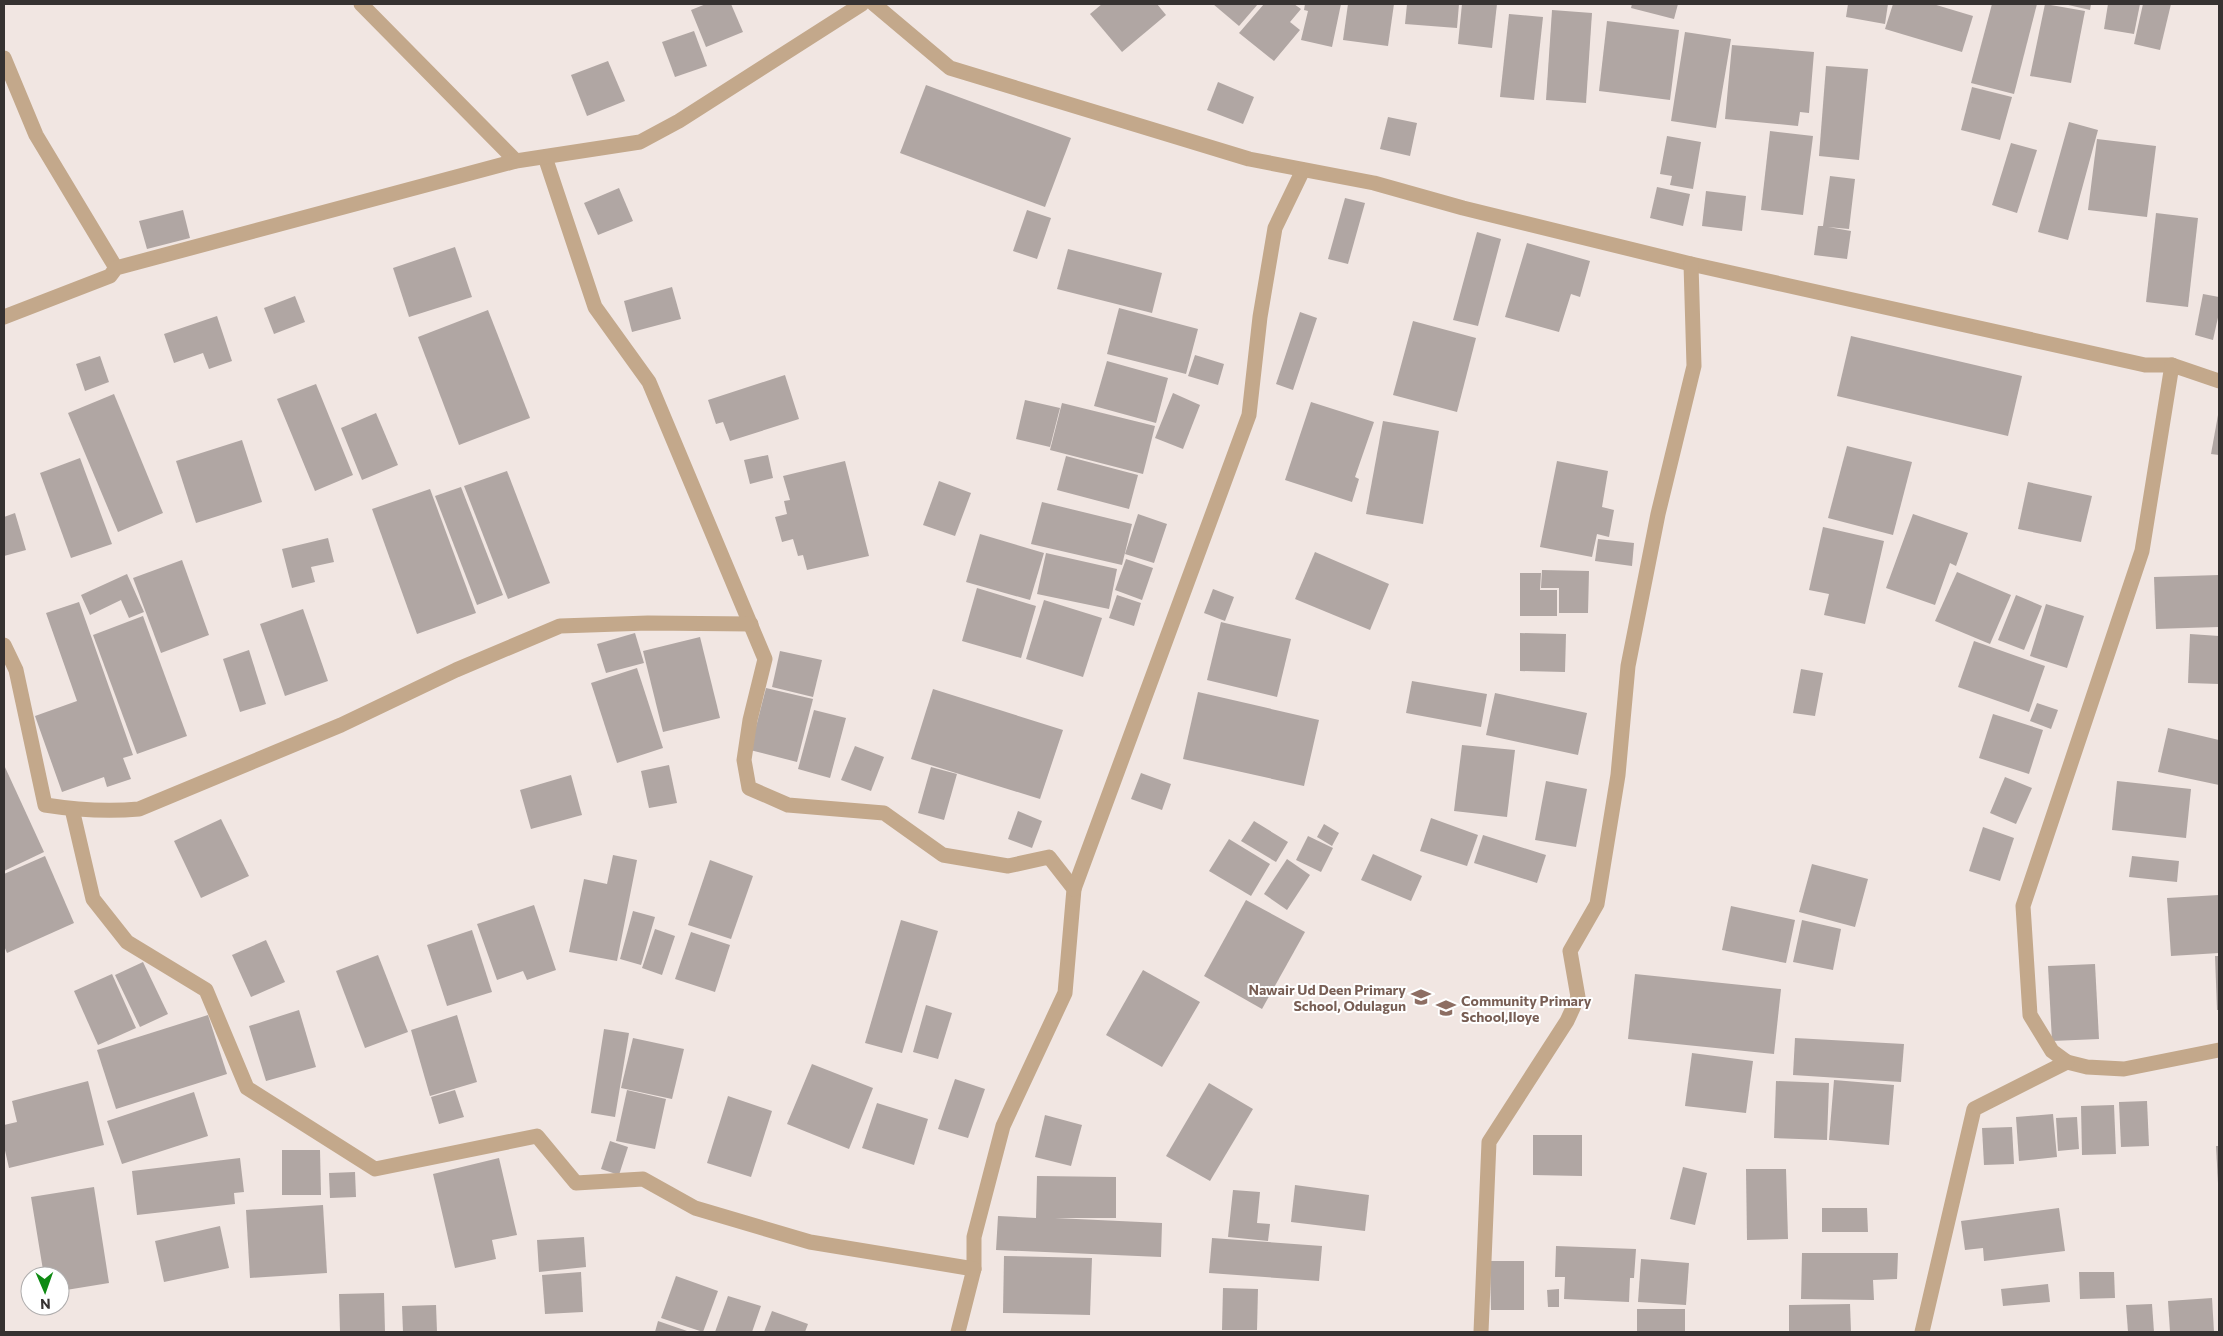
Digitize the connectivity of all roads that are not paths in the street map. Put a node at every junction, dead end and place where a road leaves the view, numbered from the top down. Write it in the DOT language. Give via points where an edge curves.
graph roads {
  1 [pos="361,4"];
  2 [pos="862,4"];
  3 [pos="874,4"];
  4 [pos="4,58"];
  5 [pos="544,157"];
  6 [pos="516,162"];
  7 [pos="1302,170"];
  8 [pos="1690,264"];
  9 [pos="116,268"];
  10 [pos="4,317"];
  11 [pos="2172,365"];
  12 [pos="2219,381"];
  13 [pos="751,624"];
  14 [pos="4,645"];
  15 [pos="72,810"];
  16 [pos="1074,889"];
  17 [pos="2219,1050"];
  18 [pos="2067,1062"];
  19 [pos="974,1269"];
  20 [pos="958,1332"];
  21 [pos="1482,1332"];
  22 [pos="1922,1332"];
  1 -- 6 [label="street"];
  2 -- 5 [label="street" via="646,139"];
  3 -- 7 [label="street" via="950,68 1249,159"];
  4 -- 9 [label="street" via="36,135"];
  5 -- 6 [label="street"];
  5 -- 13 [label="street" via="595,307 649,382"];
  6 -- 9 [label="street"];
  7 -- 8 [label="street" via="1374,183"];
  7 -- 16 [label="street" via="1275,228 1260,317 1249,415"];
  8 -- 11 [label="street" via="2145,365"];
  8 -- 21 [label="street" via="1694,366 1658,514 1628,666 1618,775 1597,904 1570,951 1578,997 1567,1021 1489,1142"];
  9 -- 10 [label="street" via="110,276"];
  11 -- 12 [label="street"];
  11 -- 18 [label="street" via="2142,551 2023,906 2030,1015 2052,1052"];
  13 -- 15 [label="street" via="560,626 456,670 341,725 139,809 112,812"];
  13 -- 16 [label="street" via="765,659 744,760 749,788 788,806 884,813 944,854 1008,866 1049,857"];
  14 -- 15 [label="street" via="16,670 45,805"];
  15 -- 19 [label="street" via="93,899 127,942 206,990 247,1088 375,1169 537,1136 576,1183 642,1179 694,1208 810,1242"];
  16 -- 19 [label="street" via="1065,993 1003,1126 974,1237"];
  17 -- 18 [label="street" via="2124,1069 2087,1067"];
  18 -- 22 [label="street" via="1974,1109"];
  19 -- 20 [label="street"];
}
